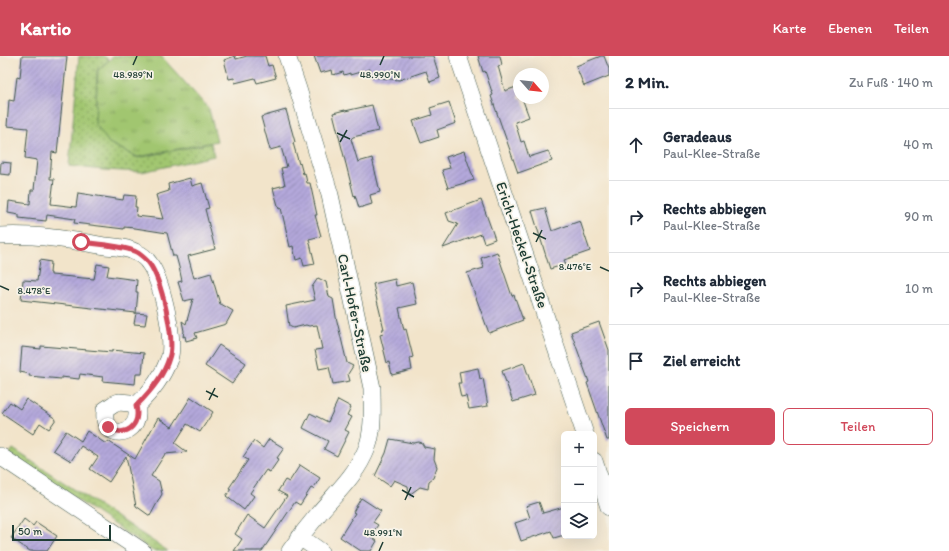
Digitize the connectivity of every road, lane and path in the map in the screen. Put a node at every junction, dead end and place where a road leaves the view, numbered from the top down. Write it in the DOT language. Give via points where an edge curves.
graph roads {
  1 [pos="287,56"];
  2 [pos="458,56"];
  3 [pos="0,236"];
  4 [pos="136,406"];
  5 [pos="584,431"];
  6 [pos="0,456"];
  7 [pos="596,467"];
  8 [pos="609,507"];
  9 [pos="300,537"];
  10 [pos="142,551"];
  11 [pos="290,551"];
  12 [pos="320,551"];
  1 -- 9 [label="street, Carl-Hofer-Straße" via="330,195 372,388 373,418 367,448 356,469"];
  2 -- 5 [label="street, Erich-Heckel-Straße"];
  3 -- 4 [label="street" via="21,235 133,250 149,262 161,294 172,348 164,370 148,395"];
  6 -- 10 [label="street"];
  7 -- 8 [label="street"];
  9 -- 11 [label="street, Carl-Hofer-Straße"];
  9 -- 12 [label="street"];
}
